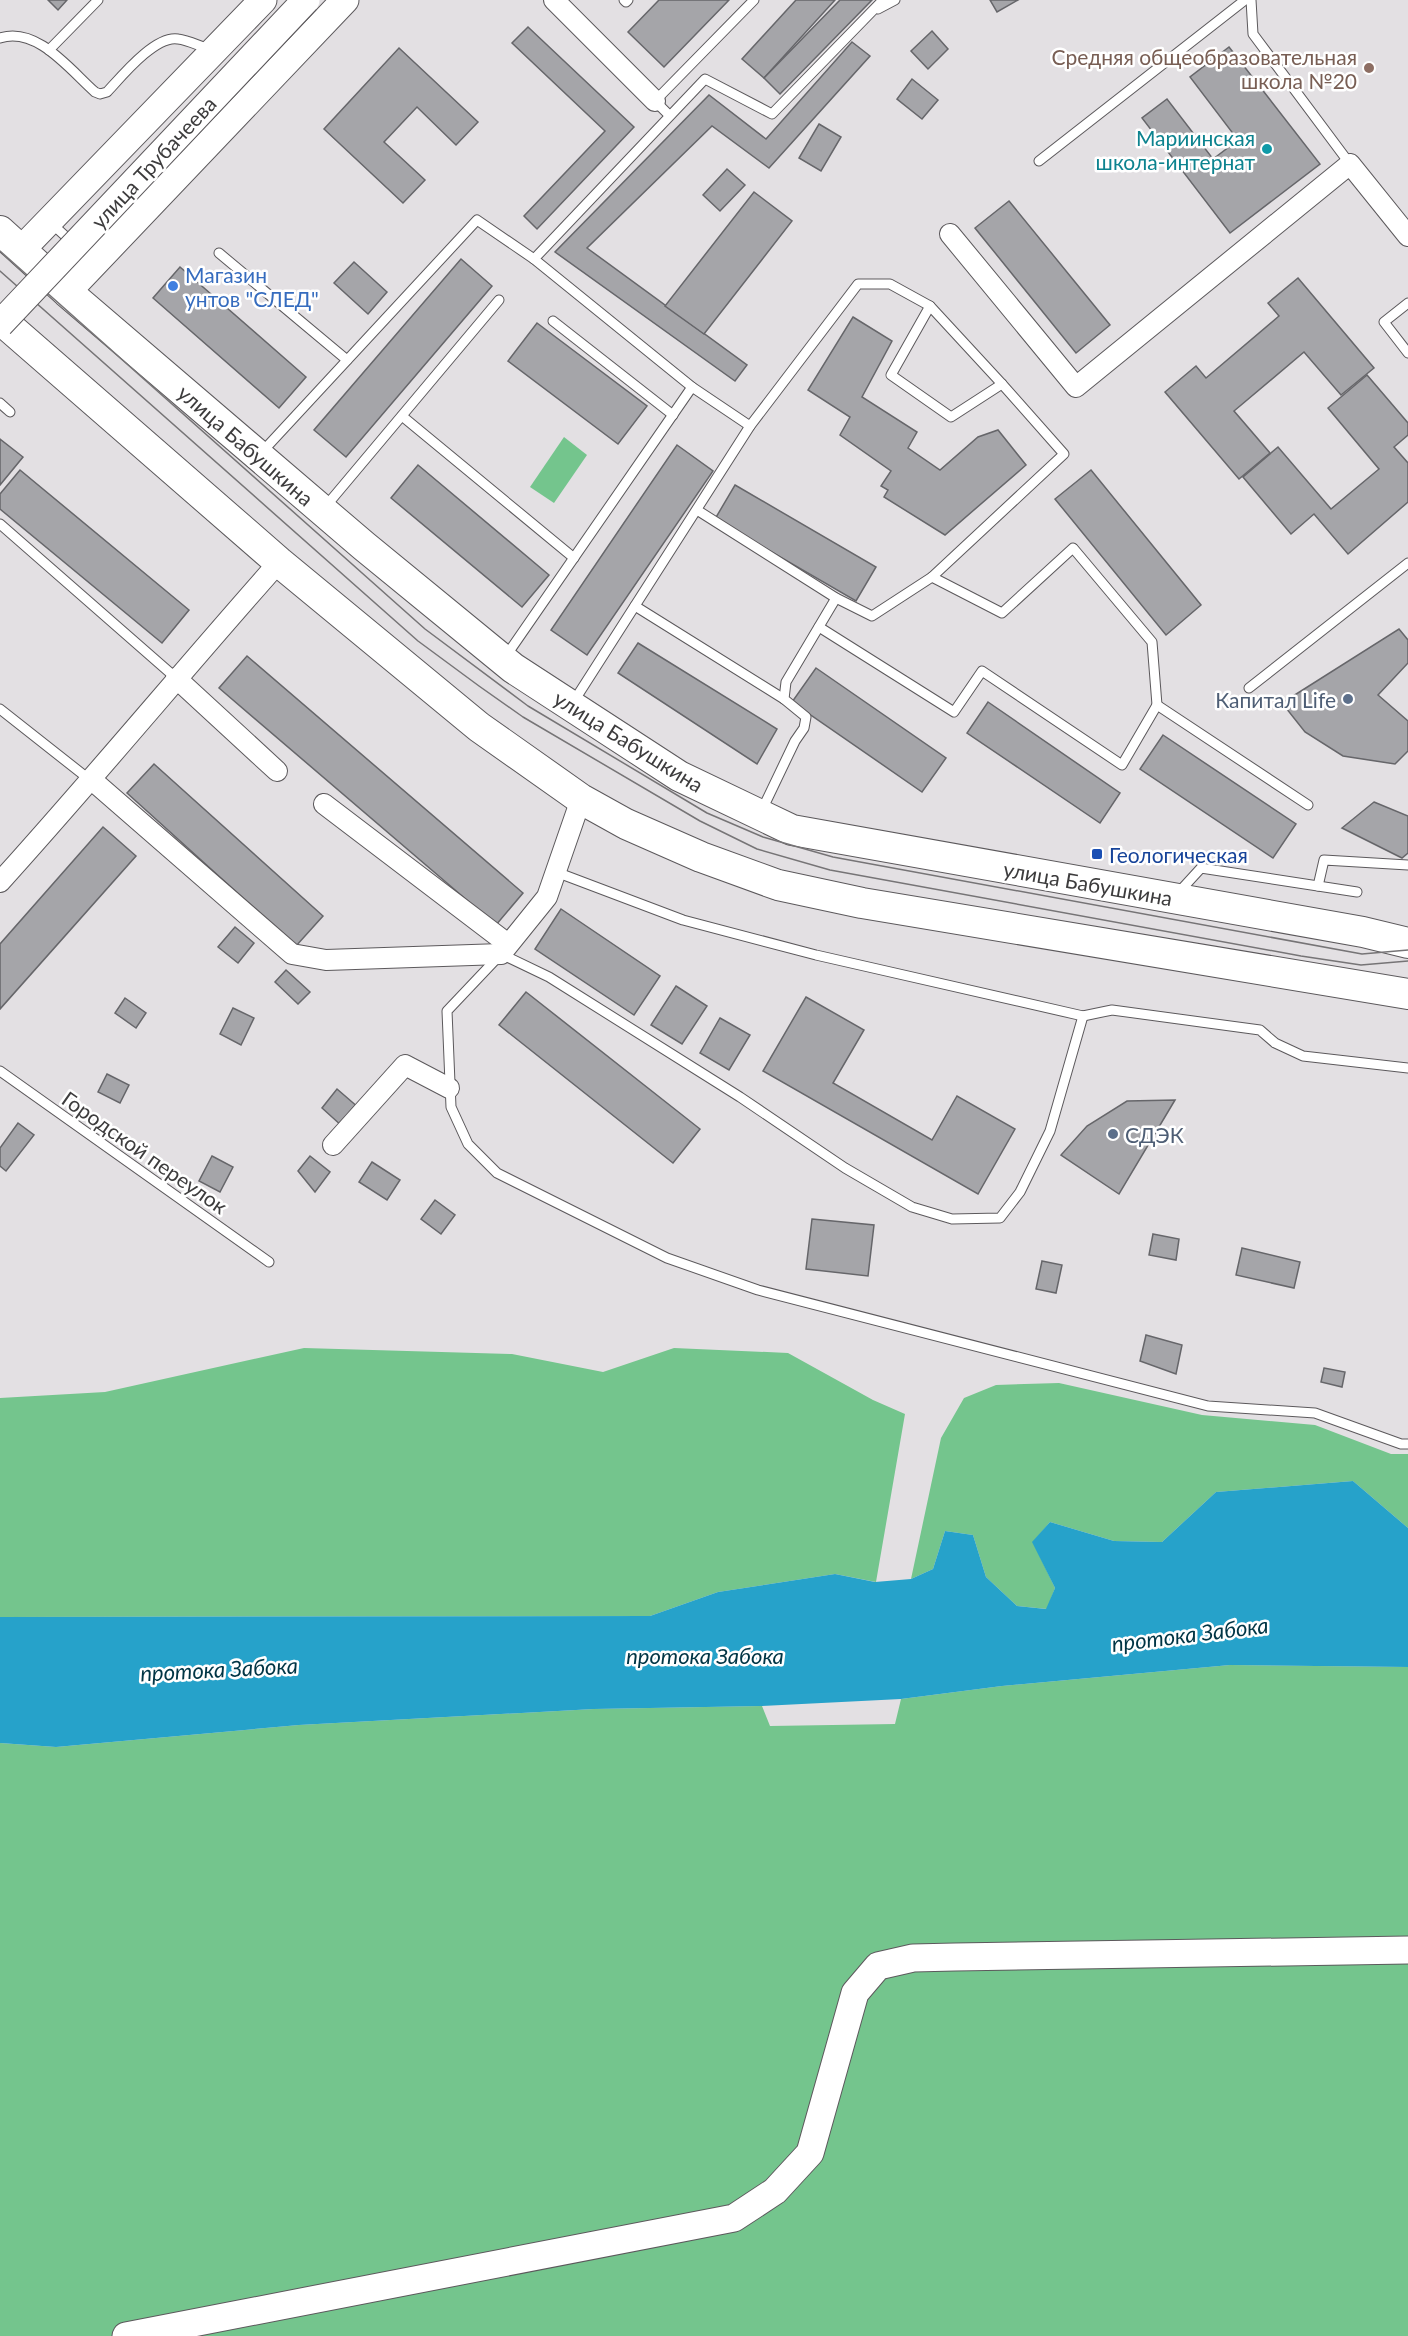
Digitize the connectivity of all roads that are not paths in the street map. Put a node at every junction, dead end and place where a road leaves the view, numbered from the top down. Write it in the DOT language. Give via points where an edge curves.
graph roads {
  1 [pos="99,0"];
  2 [pos="263,0"];
  3 [pos="306,0"];
  4 [pos="345,0"];
  5 [pos="554,0"];
  6 [pos="754,0"];
  7 [pos="883,0"];
  8 [pos="895,0"];
  9 [pos="1245,0"];
  10 [pos="1251,0"];
  11 [pos="873,11"];
  12 [pos="0,38"];
  13 [pos="49,50"];
  14 [pos="214,51"];
  15 [pos="655,100"];
  16 [pos="669,115"];
  17 [pos="1039,161"];
  18 [pos="1350,164"];
  19 [pos="50,221"];
  20 [pos="950,234"];
  21 [pos="1408,236"];
  22 [pos="11,241"];
  23 [pos="219,253"];
  24 [pos="87,256"];
  25 [pos="534,259"];
  26 [pos="67,292"];
  27 [pos="499,300"];
  28 [pos="1408,303"];
  29 [pos="930,306"];
  30 [pos="554,321"];
  31 [pos="0,322"];
  32 [pos="1408,353"];
  33 [pos="347,360"];
  34 [pos="1002,384"];
  35 [pos="692,387"];
  36 [pos="0,403"];
  37 [pos="10,412"];
  38 [pos="673,415"];
  39 [pos="402,416"];
  40 [pos="750,426"];
  41 [pos="259,456"];
  42 [pos="697,510"];
  43 [pos="322,511"];
  44 [pos="0,524"];
  45 [pos="574,558"];
  46 [pos="279,562"];
  47 [pos="1408,563"];
  48 [pos="932,578"];
  49 [pos="836,598"];
  50 [pos="635,606"];
  51 [pos="819,627"];
  52 [pos="503,660"];
  53 [pos="176,678"];
  54 [pos="1249,688"];
  55 [pos="784,699"];
  56 [pos="1157,705"];
  57 [pos="571,706"];
  58 [pos="0,709"];
  59 [pos="277,771"];
  60 [pos="92,780"];
  61 [pos="581,799"];
  62 [pos="324,804"];
  63 [pos="1308,805"];
  64 [pos="760,814"];
  65 [pos="1408,865"];
  66 [pos="556,872"];
  67 [pos="0,882"];
  68 [pos="1318,886"];
  69 [pos="1358,892"];
  70 [pos="1173,898"];
  71 [pos="1408,929"];
  72 [pos="1363,933"];
  73 [pos="1408,943"];
  74 [pos="504,949"];
  75 [pos="1408,976"];
  76 [pos="1352,983"];
  77 [pos="1408,994"];
  78 [pos="1083,1016"];
  79 [pos="1408,1068"];
  80 [pos="0,1071"];
  81 [pos="449,1088"];
  82 [pos="333,1145"];
  83 [pos="269,1262"];
  84 [pos="1408,1444"];
  85 [pos="1408,1950"];
  86 [pos="126,2336"];
  1 -- 13 [label="lane"];
  2 -- 14 [label="street, улица Трубачеева"];
  3 -- 31 [label="street, улица Трубачеева, bridge"];
  4 -- 24 [label="street, улица Трубачеева"];
  5 -- 15 [label="street"];
  6 -- 15 [label="lane"];
  7 -- 11 [label="lane"];
  8 -- 11 [label="lane"];
  9 -- 17 [label="lane"];
  10 -- 18 [label="lane" via="1253,34"];
  11 -- 16 [label="lane" via="772,114 705,79"];
  12 -- 13 [label="lane" via="23,36"];
  13 -- 14 [label="lane" via="100,94 107,92 156,45 175,38"];
  14 -- 19 [label="street, улица Трубачеева"];
  15 -- 16 [label="lane"];
  16 -- 25 [label="lane"];
  18 -- 20 [label="street" via="1076,387"];
  18 -- 21 [label="street"];
  19 -- 22 [label="street, улица Трубачеева"];
  19 -- 24 [label="lane"];
  22 -- 26 [label="main road, улица Бабушкина"];
  23 -- 33 [label="lane"];
  24 -- 26 [label="street, улица Трубачеева"];
  25 -- 33 [label="lane" via="477,220"];
  25 -- 35 [label="lane"];
  26 -- 41 [label="main road, улица Бабушкина"];
  27 -- 39 [label="lane"];
  28 -- 32 [label="lane" via="1384,322"];
  29 -- 34 [label="lane"];
  29 -- 34 [label="lane" via="891,375 951,417"];
  29 -- 40 [label="lane" via="890,284 858,284"];
  30 -- 38 [label="lane"];
  31 -- 46 [label="main road"];
  33 -- 41 [label="lane"];
  34 -- 48 [label="lane" via="1064,454"];
  35 -- 38 [label="lane"];
  35 -- 40 [label="lane"];
  36 -- 37 [label="lane"];
  38 -- 45 [label="lane"];
  39 -- 43 [label="lane"];
  39 -- 45 [label="lane"];
  40 -- 42 [label="lane"];
  41 -- 43 [label="main road, улица Бабушкина"];
  42 -- 49 [label="lane"];
  42 -- 50 [label="lane"];
  43 -- 52 [label="main road, улица Бабушкина"];
  44 -- 53 [label="lane"];
  45 -- 52 [label="lane"];
  46 -- 53 [label="street"];
  46 -- 61 [label="main road" via="479,727"];
  47 -- 54 [label="lane"];
  48 -- 49 [label="lane" via="872,616"];
  48 -- 56 [label="lane" via="1002,613 1073,548 1152,642"];
  49 -- 51 [label="lane"];
  50 -- 55 [label="lane"];
  50 -- 57 [label="lane"];
  51 -- 55 [label="lane" via="786,682"];
  51 -- 56 [label="lane" via="954,712 982,671 1122,765"];
  52 -- 57 [label="main road, улица Бабушкина"];
  53 -- 59 [label="street"];
  53 -- 60 [label="street"];
  55 -- 64 [label="lane" via="806,717 804,728"];
  56 -- 63 [label="lane"];
  57 -- 64 [label="main road, улица Бабушкина" via="679,776"];
  58 -- 60 [label="lane"];
  60 -- 67 [label="street"];
  60 -- 74 [label="street" via="292,954 326,960"];
  61 -- 66 [label="street"];
  61 -- 76 [label="main road" via="701,857 778,885 862,903"];
  62 -- 74 [label="street"];
  64 -- 70 [label="main road, улица Бабушкина" via="792,830"];
  65 -- 68 [label="lane" via="1324,860"];
  66 -- 74 [label="street" via="547,897"];
  66 -- 78 [label="lane" via="683,920"];
  68 -- 69 [label="lane"];
  68 -- 70 [label="lane" via="1201,868"];
  70 -- 72 [label="main road, улица Бабушкина"];
  71 -- 72 [label="main road"];
  72 -- 73 [label="main road, улица Бабушкина"];
  74 -- 78 [label="lane" via="740,1096 854,1174 912,1207 952,1220 1000,1218 1020,1192 1050,1131"];
  74 -- 81 [label="lane" via="447,1011"];
  75 -- 76 [label="main road"];
  76 -- 77 [label="main road"];
  78 -- 79 [label="lane" via="1112,1010 1260,1030 1275,1043 1303,1056"];
  80 -- 83 [label="lane, Городской переулок"];
  81 -- 82 [label="street" via="405,1065"];
  81 -- 84 [label="lane" via="451,1107 468,1144 497,1173 667,1258 758,1290 1208,1406 1315,1413"];
  85 -- 86 [label="street" via="944,1957 913,1958 878,1966 855,1993 810,2153 775,2191 734,2218"];
}
